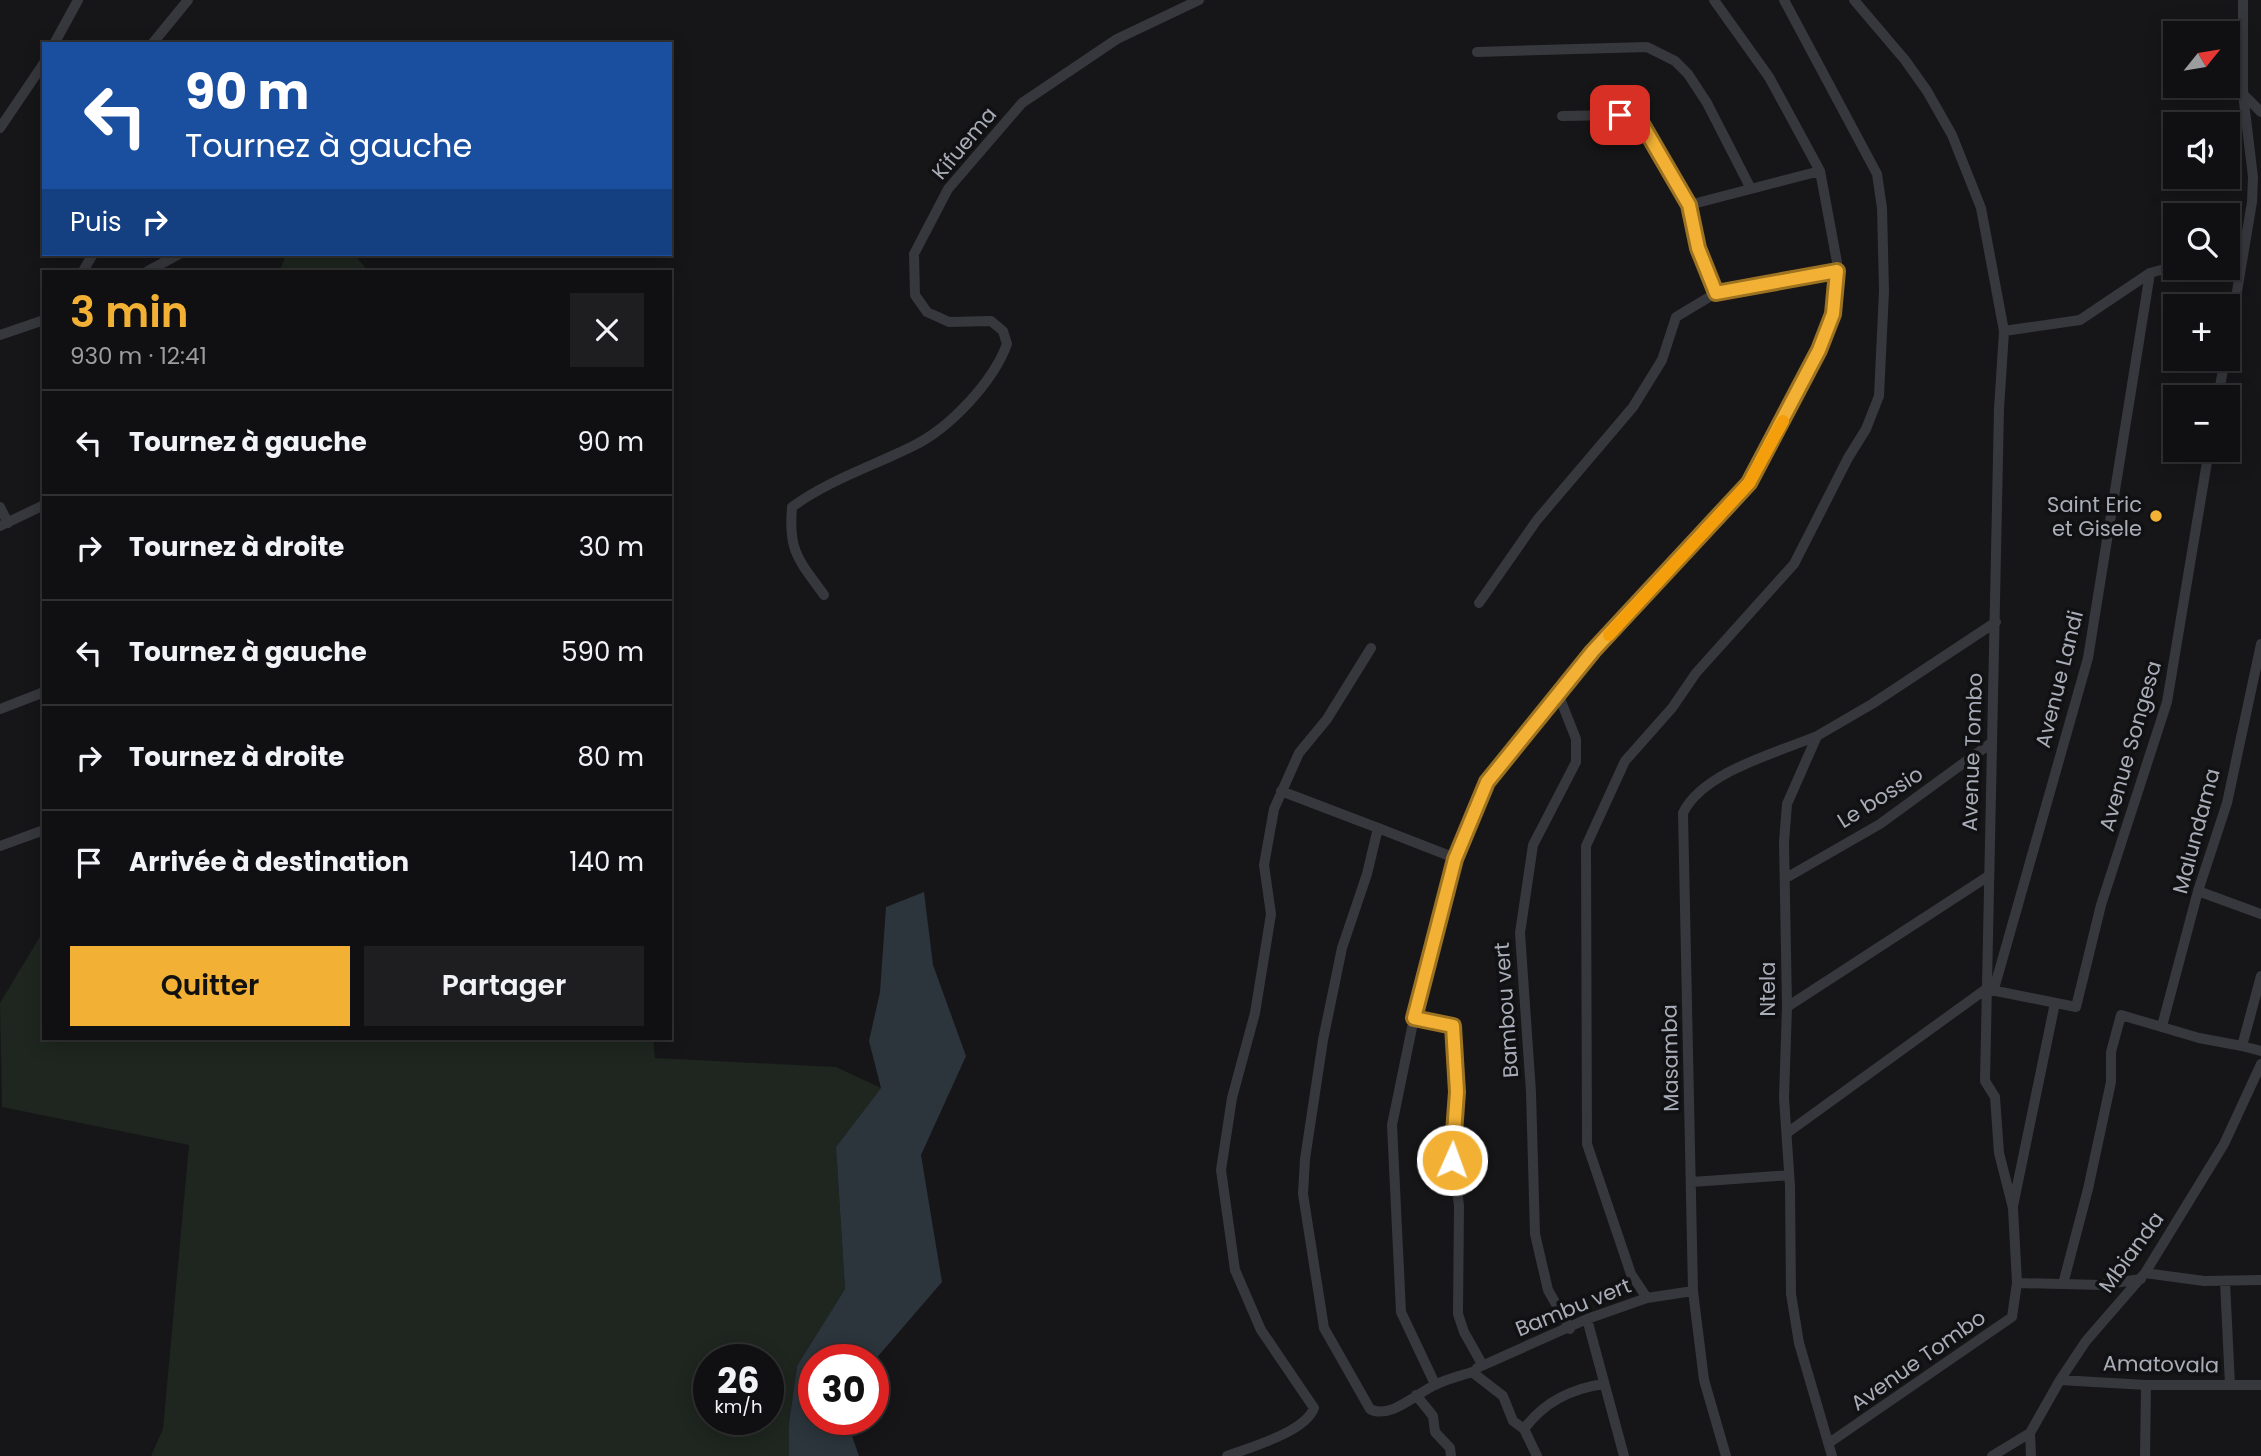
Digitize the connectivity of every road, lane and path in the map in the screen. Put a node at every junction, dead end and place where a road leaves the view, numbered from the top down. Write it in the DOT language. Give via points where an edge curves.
graph roads {
  1 [pos="78,0"];
  2 [pos="188,0"];
  3 [pos="1199,0"];
  4 [pos="1714,0"];
  5 [pos="1784,0"];
  6 [pos="1854,0"];
  7 [pos="2243,0"];
  8 [pos="55,42"];
  9 [pos="154,42"];
  10 [pos="1477,52"];
  11 [pos="42,66"];
  12 [pos="2243,94"];
  13 [pos="2261,112"];
  14 [pos="1562,116"];
  15 [pos="0,128"];
  16 [pos="1820,171"];
  17 [pos="1750,187"];
  18 [pos="1689,205"];
  19 [pos="2243,244"];
  20 [pos="2240,245"];
  21 [pos="175,256"];
  22 [pos="2163,269"];
  23 [pos="150,270"];
  24 [pos="1837,271"];
  25 [pos="2150,273"];
  26 [pos="1716,293"];
  27 [pos="2236,294"];
  28 [pos="42,321"];
  29 [pos="2004,331"];
  30 [pos="0,335"];
  31 [pos="2207,462"];
  32 [pos="42,506"];
  33 [pos="0,508"];
  34 [pos="4,525"];
  35 [pos="824,595"];
  36 [pos="1479,603"];
  37 [pos="1996,622"];
  38 [pos="2261,644"];
  39 [pos="1371,648"];
  40 [pos="42,693"];
  41 [pos="1559,696"];
  42 [pos="0,709"];
  43 [pos="1817,736"];
  44 [pos="1991,743"];
  45 [pos="1281,791"];
  46 [pos="1378,828"];
  47 [pos="42,831"];
  48 [pos="0,846"];
  49 [pos="1455,859"];
  50 [pos="1987,877"];
  51 [pos="1786,878"];
  52 [pos="2198,891"];
  53 [pos="2261,914"];
  54 [pos="2261,976"];
  55 [pos="1990,989"];
  56 [pos="2055,1003"];
  57 [pos="1787,1007"];
  58 [pos="1414,1018"];
  59 [pos="2162,1026"];
  60 [pos="2242,1046"];
  61 [pos="2261,1051"];
  62 [pos="2261,1063"];
  63 [pos="1787,1133"];
  64 [pos="1790,1175"];
  65 [pos="1692,1182"];
  66 [pos="2012,1208"];
  67 [pos="2143,1276"];
  68 [pos="2261,1279"];
  69 [pos="2225,1282"];
  70 [pos="2017,1283"];
  71 [pos="2063,1284"];
  72 [pos="1693,1290"];
  73 [pos="1647,1298"];
  74 [pos="1587,1319"];
  75 [pos="1570,1329"];
  76 [pos="1482,1364"];
  77 [pos="1472,1372"];
  78 [pos="2060,1380"];
  79 [pos="1435,1384"];
  80 [pos="1603,1384"];
  81 [pos="2146,1385"];
  82 [pos="2230,1385"];
  83 [pos="2261,1385"];
  84 [pos="1416,1395"];
  85 [pos="1524,1429"];
  86 [pos="2029,1433"];
  87 [pos="1829,1443"];
  88 [pos="1227,1456"];
  89 [pos="1451,1456"];
  90 [pos="1537,1456"];
  91 [pos="1624,1456"];
  92 [pos="1726,1456"];
  93 [pos="1832,1456"];
  94 [pos="1993,1456"];
  95 [pos="2031,1456"];
  96 [pos="2145,1456"];
  1 -- 8 [label="street"];
  2 -- 9 [label="street"];
  3 -- 35 [label="street, Kifuema" via="1117,39 1022,103 948,190 914,254 915,295 928,312 949,322 990,321 1003,331 1007,344 970,403 917,445 813,492 792,507 790,536 800,561"];
  4 -- 16 [label="street" via="1769,77"];
  5 -- 73 [label="street" via="1877,174 1884,291 1879,396 1794,564 1625,761 1586,846 1587,1144 1632,1274"];
  6 -- 29 [label="street, Avenue Tombo" via="1905,60 1952,135 1981,208"];
  7 -- 12 [label="street"];
  10 -- 17 [label="street" via="1647,47 1675,61 1688,74"];
  11 -- 15 [label="street"];
  12 -- 13 [label="street"];
  12 -- 19 [label="street" via="2253,177"];
  14 -- 18 [label="street" via="1620,115 1642,124"];
  16 -- 17 [label="street"];
  16 -- 24 [label="street"];
  17 -- 18 [label="street"];
  18 -- 26 [label="street" via="1698,248"];
  19 -- 20 [label="street"];
  19 -- 27 [label="street"];
  21 -- 23 [label="street"];
  22 -- 25 [label="street"];
  24 -- 26 [label="street"];
  24 -- 41 [label="street" via="1833,314 1819,350 1749,483 1593,651"];
  25 -- 29 [label="street" via="2080,320"];
  25 -- 55 [label="street, Avenue Landi" via="2088,658"];
  26 -- 36 [label="street" via="1676,317 1662,360 1633,407 1537,520"];
  28 -- 30 [label="street"];
  29 -- 37 [label="street, Avenue Tombo"];
  31 -- 56 [label="street, Avenue Songesa" via="2167,702 2101,905 2076,1007"];
  32 -- 34 [label="street"];
  33 -- 34 [label="street"];
  37 -- 43 [label="street"];
  37 -- 44 [label="street, Avenue Tombo"];
  38 -- 52 [label="street, Malundama" via="2227,803"];
  39 -- 45 [label="street" via="1327,719 1299,753"];
  40 -- 42 [label="street"];
  41 -- 49 [label="street" via="1498,766"];
  41 -- 75 [label="street, Bambou vert" via="1578,750 1533,845 1520,933 1535,1234 1548,1290"];
  43 -- 51 [label="street, Ntela" via="1787,804"];
  43 -- 65 [label="street, Masamba" via="1717,778 1699,790 1683,813"];
  44 -- 50 [label="street, Avenue Tombo"];
  44 -- 51 [label="street, Le bossio" via="1903,808"];
  45 -- 46 [label="street"];
  45 -- 88 [label="street" via="1264,865 1269,927 1221,1170 1235,1269 1261,1330 1314,1408 1311,1418 1286,1433"];
  46 -- 49 [label="street"];
  46 -- 84 [label="street" via="1342,948 1322,1040 1303,1194 1324,1328 1370,1409 1387,1411"];
  47 -- 48 [label="street"];
  49 -- 58 [label="street"];
  50 -- 55 [label="street, Avenue Tombo"];
  50 -- 57 [label="street"];
  51 -- 57 [label="street, Ntela"];
  52 -- 53 [label="street"];
  52 -- 59 [label="street, Malundama"];
  54 -- 60 [label="street"];
  55 -- 56 [label="street"];
  55 -- 63 [label="street"];
  55 -- 66 [label="street, Avenue Tombo" via="1985,1081 1995,1097 1999,1153"];
  56 -- 66 [label="street"];
  57 -- 63 [label="street, Ntela"];
  58 -- 76 [label="street" via="1453,1026 1457,1092 1451,1151 1459,1206 1458,1314"];
  58 -- 79 [label="street" via="1392,1125 1399,1288 1401,1312"];
  59 -- 60 [label="street"];
  59 -- 71 [label="street" via="2121,1015 2088,1189"];
  60 -- 61 [label="street"];
  62 -- 67 [label="street, Mbianda" via="2224,1144"];
  63 -- 64 [label="street, Ntela"];
  64 -- 65 [label="street"];
  64 -- 87 [label="street, Ntela" via="1791,1294 1799,1343"];
  65 -- 72 [label="street, Masamba"];
  66 -- 70 [label="street, Avenue Tombo"];
  67 -- 69 [label="street"];
  67 -- 71 [label="street" via="2101,1285"];
  67 -- 78 [label="street, Mbianda" via="2086,1341"];
  68 -- 69 [label="street"];
  69 -- 82 [label="street"];
  70 -- 71 [label="street"];
  70 -- 87 [label="street, Avenue Tombo" via="2012,1317"];
  72 -- 73 [label="street, Bambu vert"];
  72 -- 92 [label="street, Masamba" via="1703,1380"];
  73 -- 74 [label="street, Bambu vert"];
  74 -- 75 [label="street, Bambu vert"];
  74 -- 80 [label="street"];
  75 -- 76 [label="street, Bambu vert"];
  76 -- 77 [label="street, Bambu vert"];
  77 -- 79 [label="street"];
  77 -- 85 [label="street" via="1503,1396 1513,1421"];
  78 -- 81 [label="street, Amatovala"];
  78 -- 86 [label="street, Mbianda"];
  79 -- 84 [label="street"];
  80 -- 85 [label="street" via="1580,1387 1557,1398"];
  80 -- 91 [label="street"];
  81 -- 82 [label="street, Amatovala"];
  81 -- 96 [label="street"];
  82 -- 83 [label="street, Amatovala"];
  84 -- 89 [label="street" via="1433,1416 1435,1432 1450,1448"];
  85 -- 90 [label="street"];
  86 -- 94 [label="street"];
  86 -- 95 [label="street"];
  87 -- 93 [label="street, Ntela"];
}
